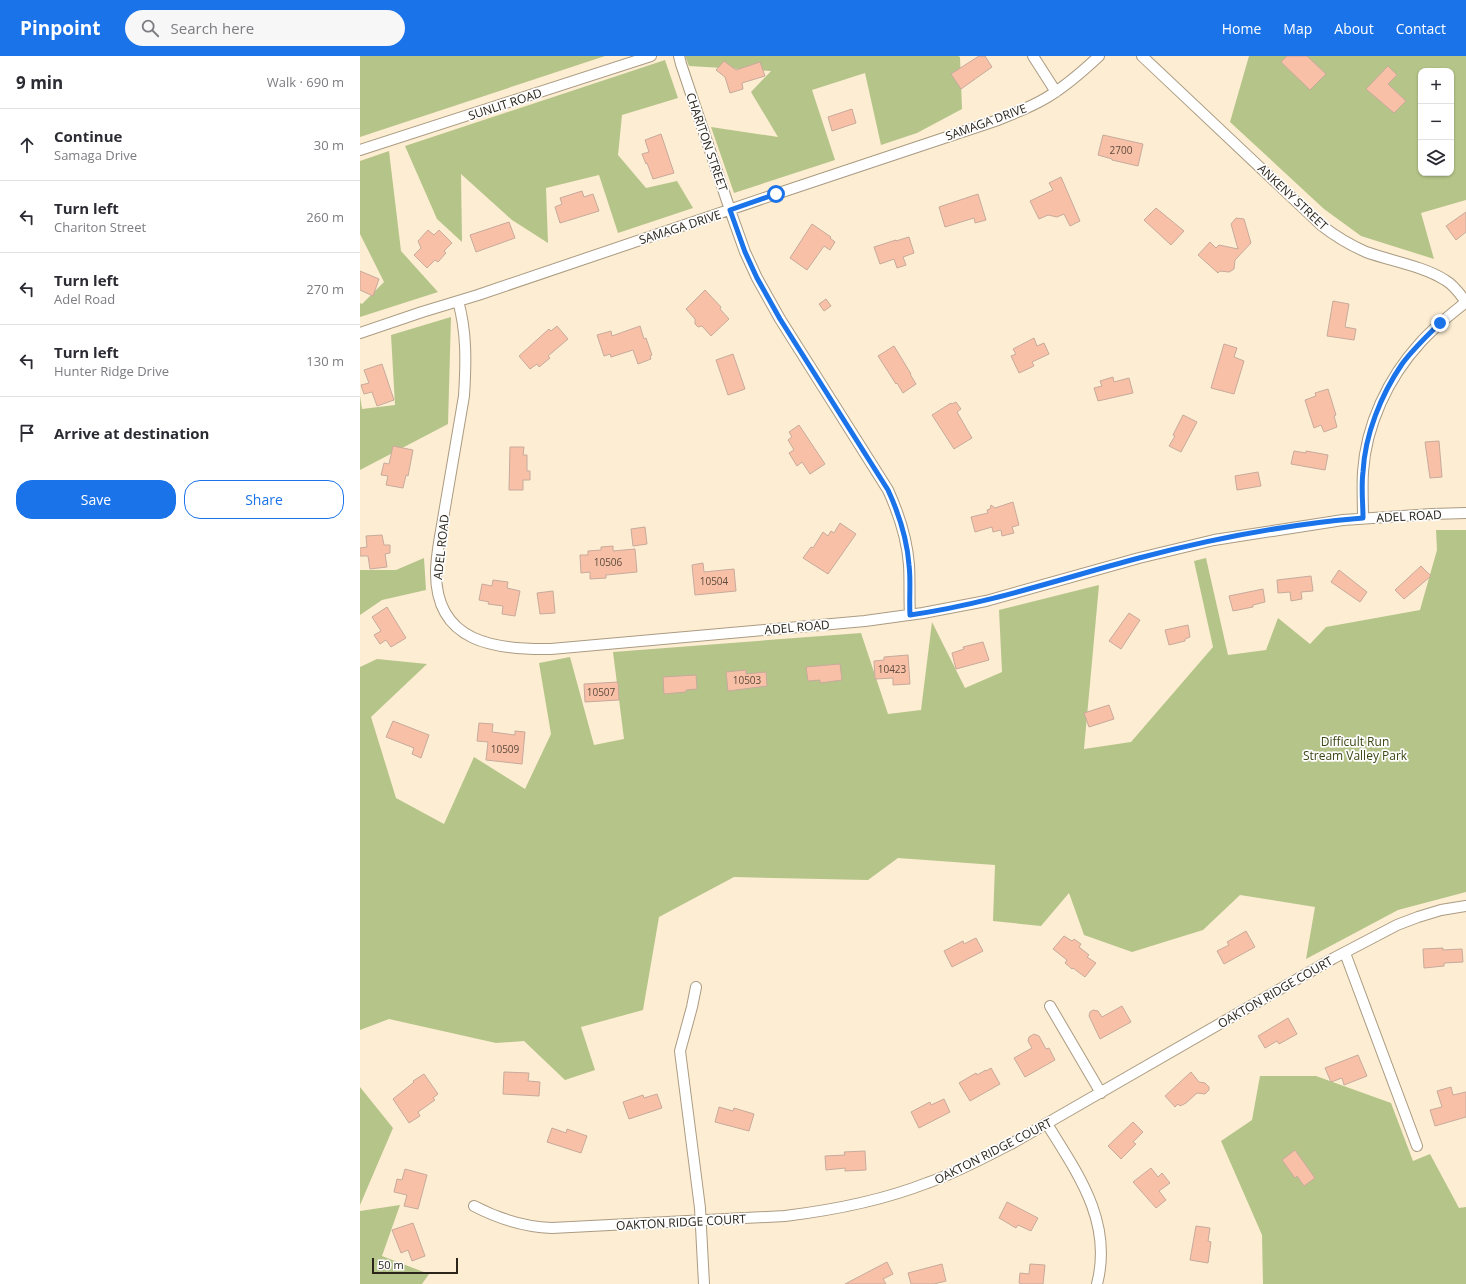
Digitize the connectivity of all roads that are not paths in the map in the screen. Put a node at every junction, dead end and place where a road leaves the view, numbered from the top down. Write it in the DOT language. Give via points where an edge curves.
graph roads {
  1 [pos="650,56"];
  2 [pos="679,56"];
  3 [pos="1033,56"];
  4 [pos="1099,56"];
  5 [pos="1142,56"];
  6 [pos="1056,92"];
  7 [pos="360,150"];
  8 [pos="730,210"];
  9 [pos="458,301"];
  10 [pos="1466,302"];
  11 [pos="360,333"];
  12 [pos="1466,514"];
  13 [pos="1363,518"];
  14 [pos="910,615"];
  15 [pos="1466,906"];
  16 [pos="1345,953"];
  17 [pos="696,987"];
  18 [pos="1050,1006"];
  19 [pos="1101,1093"];
  20 [pos="1048,1124"];
  21 [pos="1417,1146"];
  22 [pos="474,1206"];
  23 [pos="701,1221"];
  24 [pos="704,1284"];
  25 [pos="1097,1284"];
  1 -- 7 [label="street, SUNLIT ROAD"];
  2 -- 8 [label="street, CHARITON STREET"];
  3 -- 6 [label="street"];
  4 -- 6 [label="street, SAMAGA DRIVE"];
  5 -- 10 [label="street, ANKENY STREET" via="1337,237 1366,252 1446,280"];
  6 -- 8 [label="street, SAMAGA DRIVE" via="1028,108 998,120"];
  8 -- 9 [label="street, SAMAGA DRIVE"];
  8 -- 14 [label="street, CHARITON STREET" via="757,278 888,490 897,510 904,531 909,563"];
  9 -- 11 [label="street, SAMAGA DRIVE"];
  9 -- 14 [label="street, ADEL ROAD" via="465,336 466,373 437,558 436,586 449,616 472,637 507,648 551,649"];
  10 -- 13 [label="street" via="1420,342 1391,381 1381,402 1365,452"];
  12 -- 13 [label="street, ADEL ROAD"];
  13 -- 14 [label="street, ADEL ROAD" via="1214,540 986,601"];
  15 -- 16 [label="street, OAKTON RIDGE COURT" via="1418,916"];
  16 -- 19 [label="street, OAKTON RIDGE COURT"];
  16 -- 21 [label="street"];
  17 -- 23 [label="street" via="680,1051"];
  18 -- 19 [label="street"];
  19 -- 20 [label="street, OAKTON RIDGE COURT"];
  20 -- 23 [label="street, OAKTON RIDGE COURT" via="970,1165 885,1198 818,1212"];
  20 -- 25 [label="street" via="1093,1206 1101,1243"];
  22 -- 23 [label="street, OAKTON RIDGE COURT" via="513,1223 539,1228"];
  23 -- 24 [label="street"];
}
